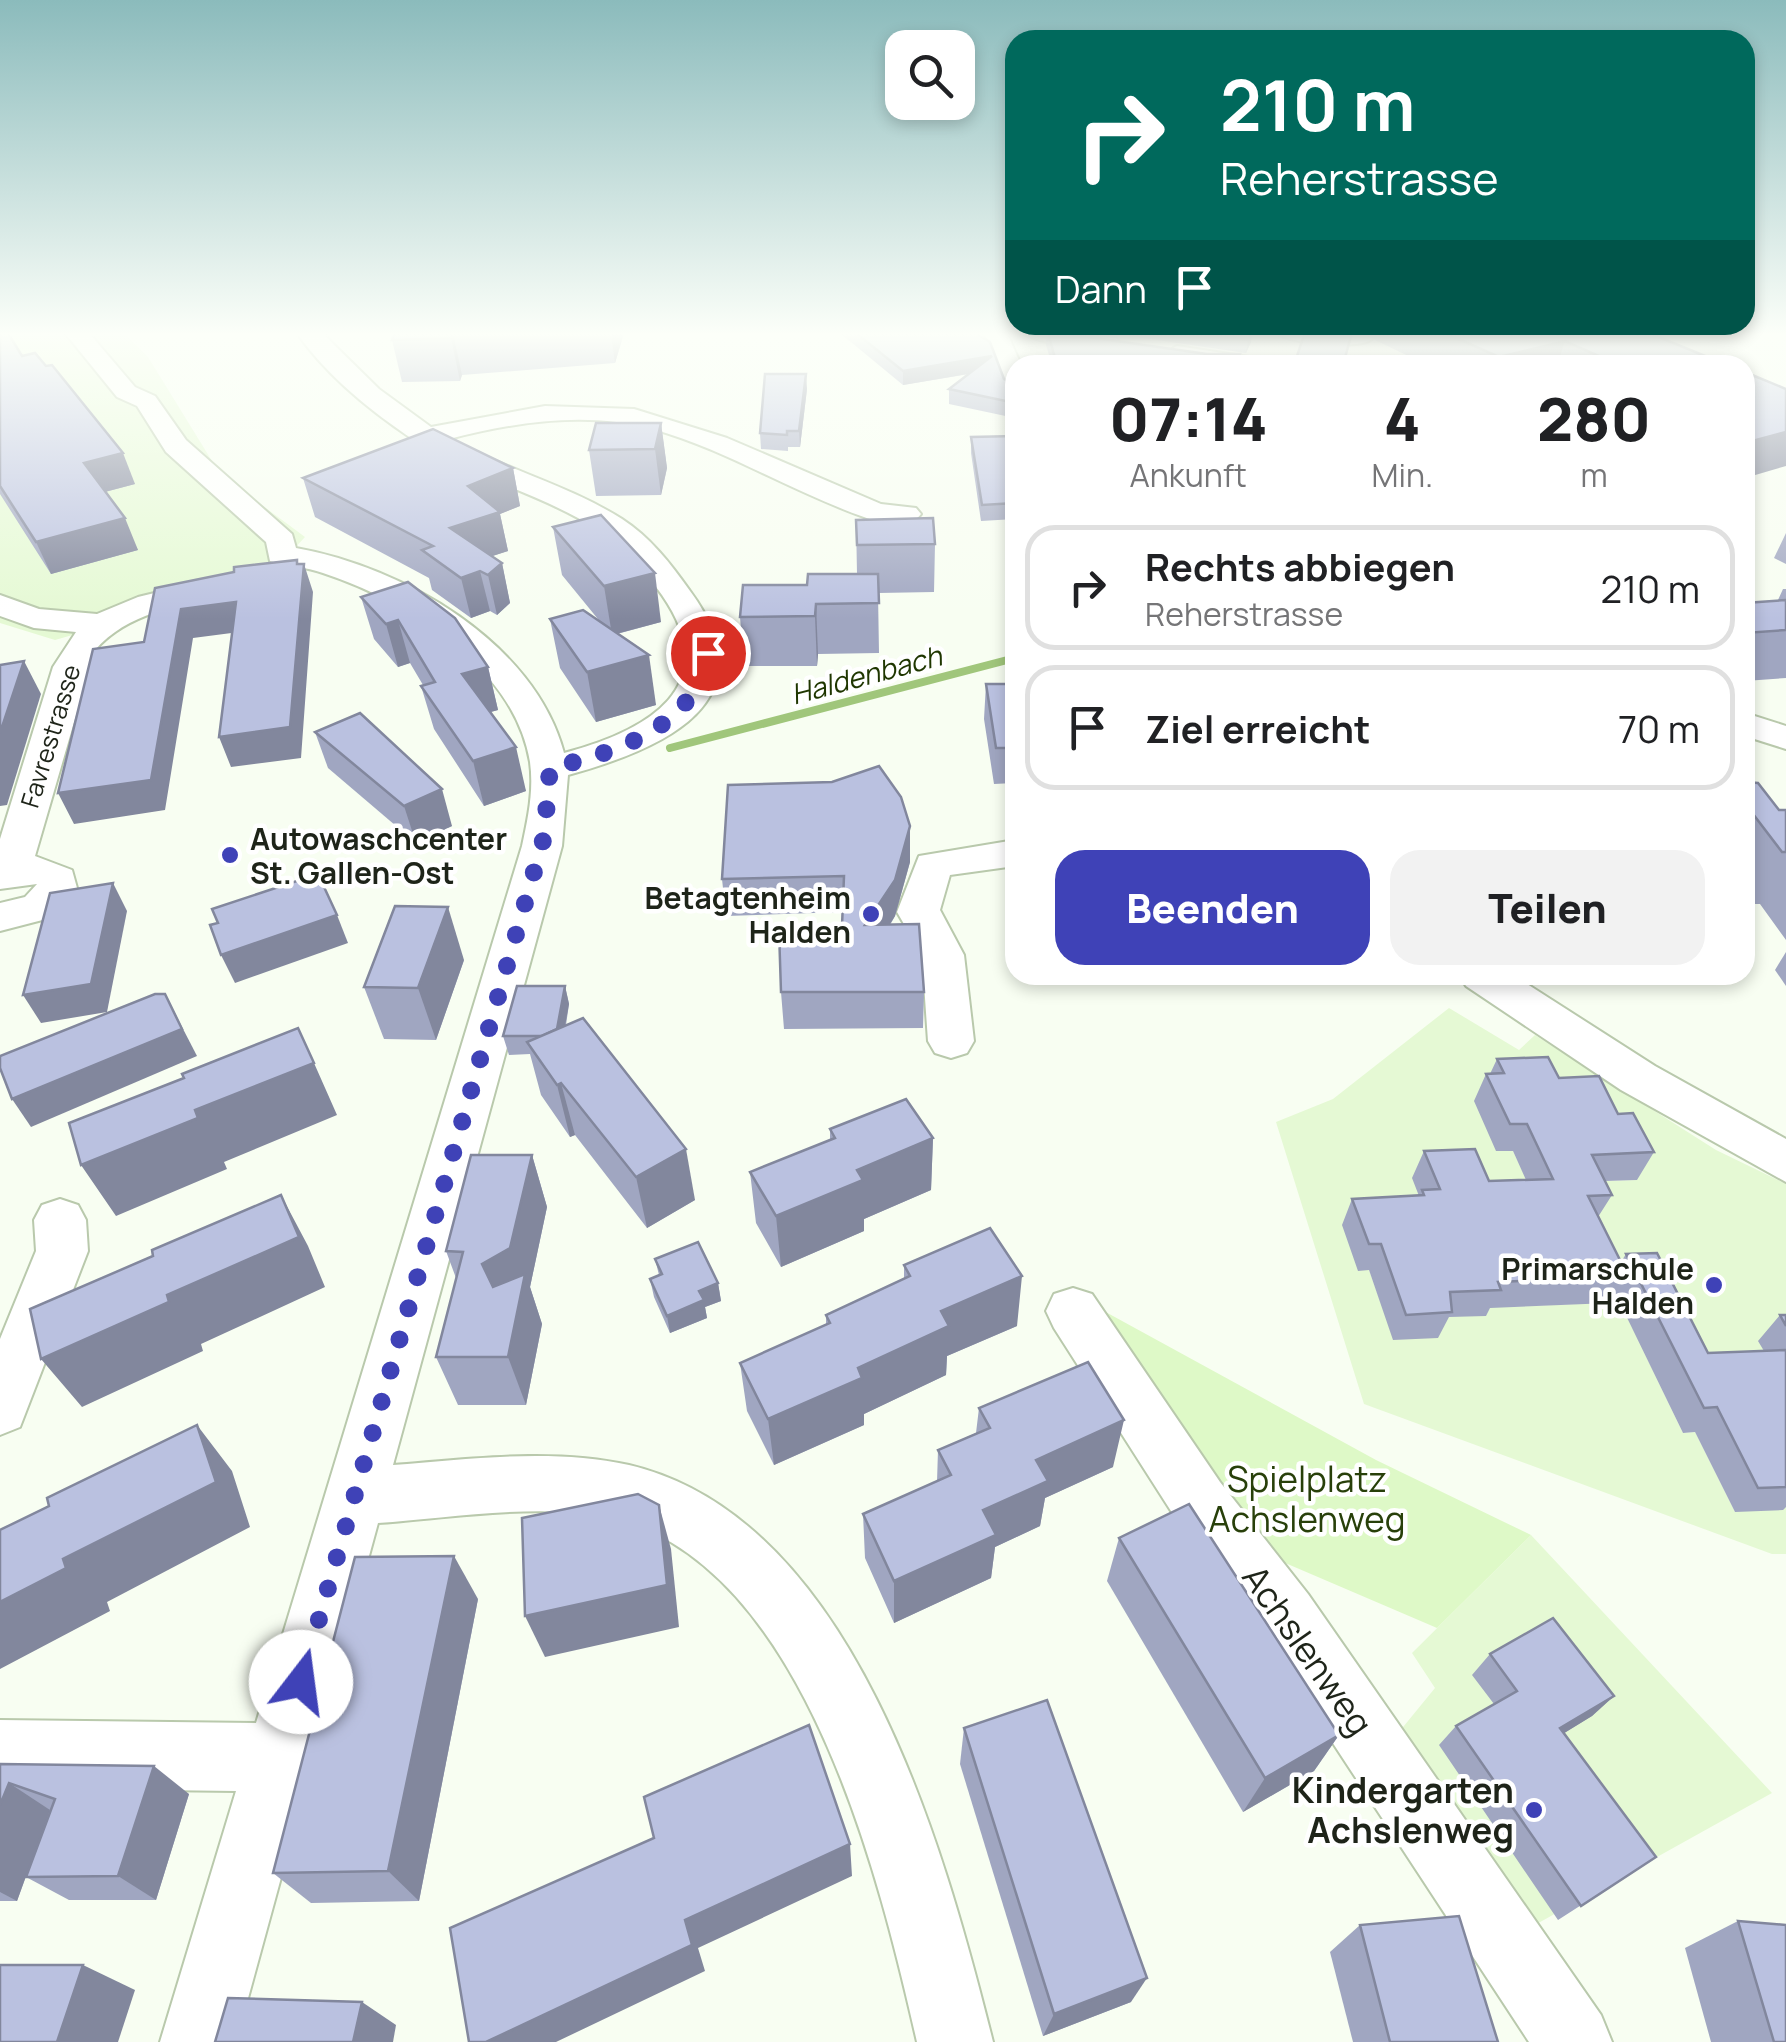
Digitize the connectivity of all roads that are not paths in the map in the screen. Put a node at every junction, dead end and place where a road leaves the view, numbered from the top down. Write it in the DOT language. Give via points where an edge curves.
graph roads {
  1 [pos="164,428"];
  2 [pos="417,428"];
  3 [pos="465,428"];
  4 [pos="675,428"];
  5 [pos="428,436"];
  6 [pos="906,514"];
  7 [pos="260,568"];
  8 [pos="0,605"];
  9 [pos="99,624"];
  10 [pos="1755,727"];
  11 [pos="1786,738"];
  12 [pos="550,768"];
  13 [pos="1005,854"];
  14 [pos="5,874"];
  15 [pos="0,917"];
  16 [pos="1496,985"];
  17 [pos="951,1041"];
  18 [pos="1786,1162"];
  19 [pos="60,1220"];
  20 [pos="1073,1310"];
  21 [pos="0,1409"];
  22 [pos="354,1496"];
  23 [pos="0,1754"];
  24 [pos="280,1757"];
  25 [pos="198,2042"];
  26 [pos="955,2042"];
  27 [pos="1574,2042"];
  1 -- 7 [label="street" via="281,540"];
  2 -- 5 [label="street"];
  3 -- 5 [label="street"];
  4 -- 6 [label="street" via="876,512"];
  5 -- 12 [label="street" via="614,527 685,601 705,640 700,682 675,716 620,746"];
  7 -- 9 [label="street"];
  7 -- 12 [label="street" via="324,560 454,627 504,668 536,720"];
  8 -- 9 [label="street" via="34,618"];
  9 -- 14 [label="street, Favrestrasse" via="75,653"];
  10 -- 11 [label="street"];
  12 -- 22 [label="street" via="544,837"];
  13 -- 17 [label="street" via="933,865 924,886 918,912 932,924 945,958"];
  14 -- 15 [label="street, Favrestrasse" via="49,870 58,880 40,906"];
  16 -- 18 [label="street" via="1638,1078"];
  19 -- 21 [label="street" via="62,1251"];
  20 -- 27 [label="street, Achslenweg"];
  22 -- 24 [label="street"];
  22 -- 26 [label="street" via="579,1486 634,1496 688,1522 753,1571 804,1635 860,1747 918,1907"];
  23 -- 24 [label="street"];
  24 -- 25 [label="street"];
}
